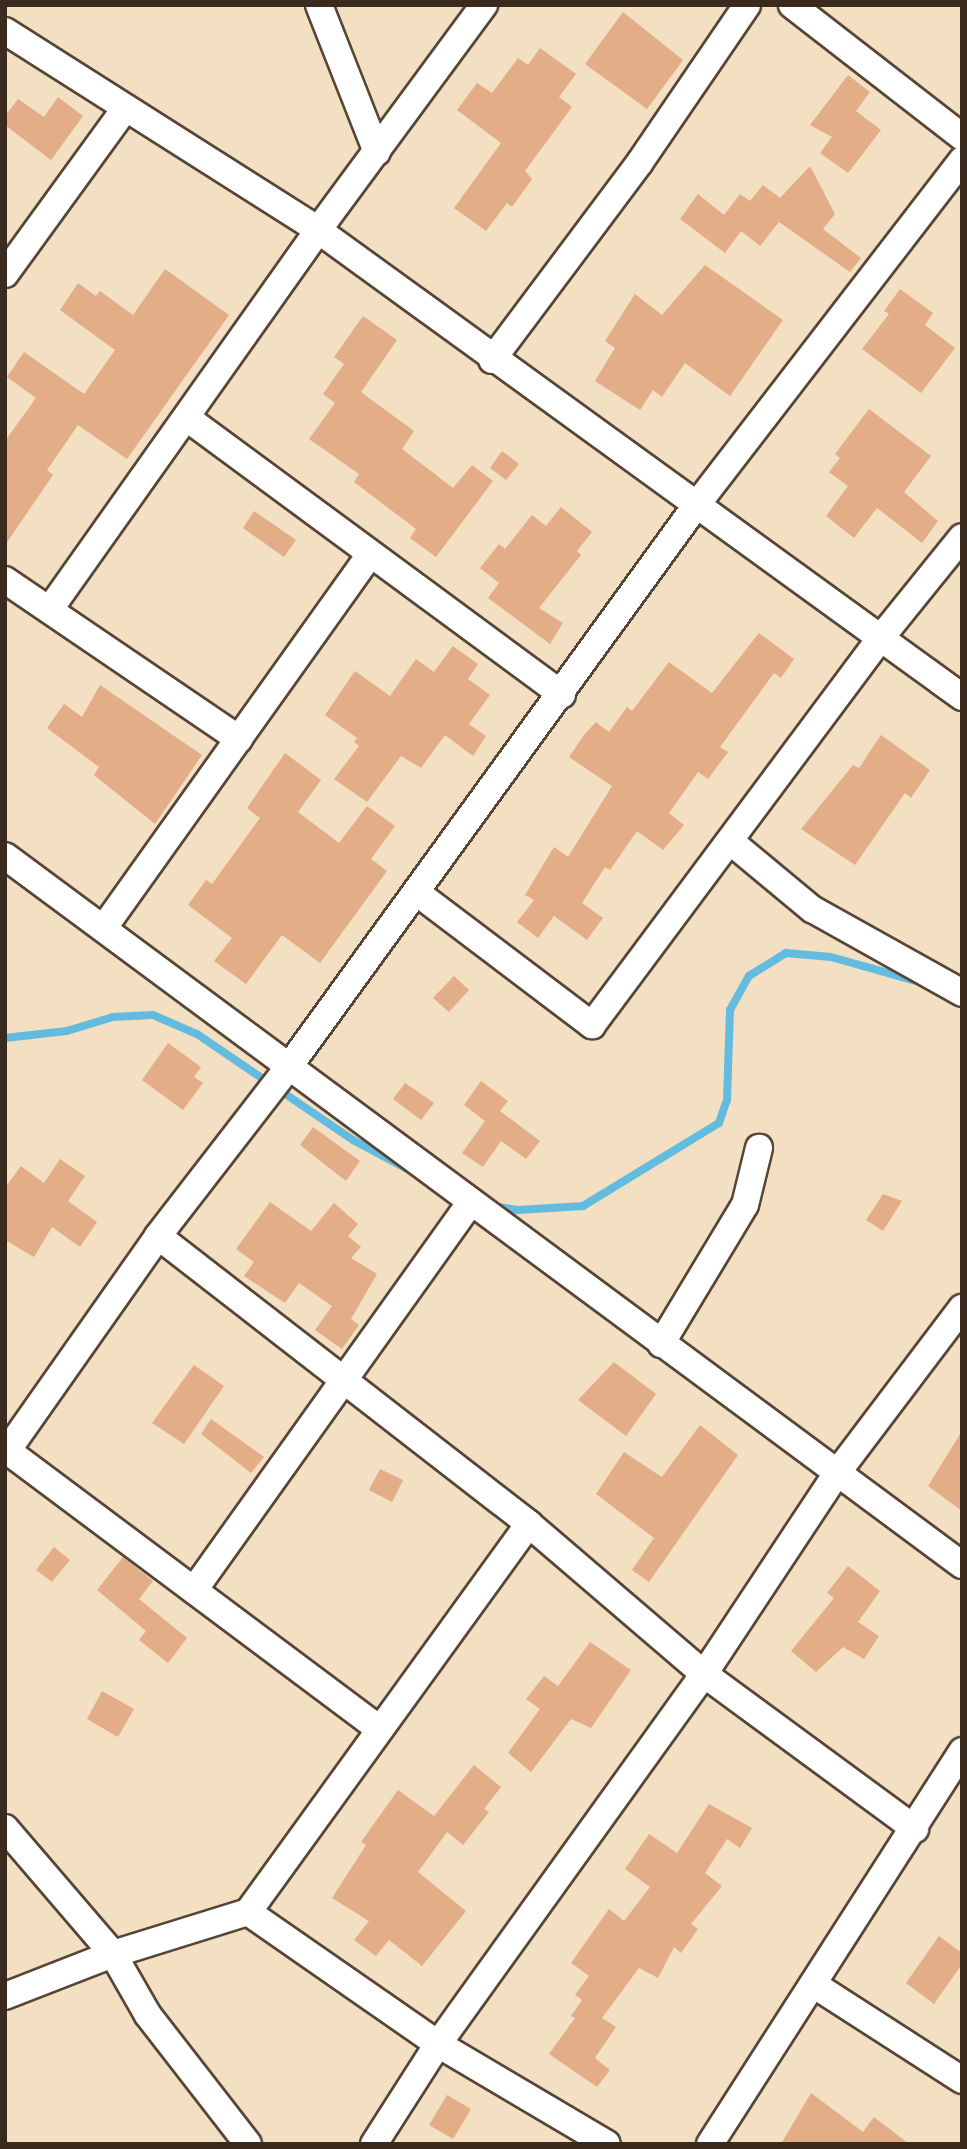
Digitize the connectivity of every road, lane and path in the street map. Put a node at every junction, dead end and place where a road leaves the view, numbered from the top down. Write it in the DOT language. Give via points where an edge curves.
graph roads {
  1 [pos="319,5"];
  2 [pos="484,5"];
  3 [pos="747,5"];
  4 [pos="792,5"];
  5 [pos="5,31"];
  6 [pos="125,109"];
  7 [pos="962,137"];
  8 [pos="376,152"];
  9 [pos="962,160"];
  10 [pos="318,230"];
  11 [pos="5,274"];
  12 [pos="492,360"];
  13 [pos="187,418"];
  14 [pos="695,507"];
  15 [pos="962,537"];
  16 [pos="370,555"];
  17 [pos="5,580"];
  18 [pos="50,609"];
  19 [pos="879,640"];
  20 [pos="562,694"];
  21 [pos="962,697"];
  22 [pos="239,739"];
  23 [pos="730,841"];
  24 [pos="5,856"];
  25 [pos="416,892"];
  26 [pos="105,926"];
  27 [pos="962,993"];
  28 [pos="288,1068"];
  29 [pos="760,1148"];
  30 [pos="471,1202"];
  31 [pos="158,1236"];
  32 [pos="962,1308"];
  33 [pos="662,1344"];
  34 [pos="345,1381"];
  35 [pos="6,1451"];
  36 [pos="837,1472"];
  37 [pos="529,1524"];
  38 [pos="962,1565"];
  39 [pos="194,1590"];
  40 [pos="704,1674"];
  41 [pos="379,1729"];
  42 [pos="962,1751"];
  43 [pos="952,1788"];
  44 [pos="5,1828"];
  45 [pos="915,1829"];
  46 [pos="248,1912"];
  47 [pos="113,1954"];
  48 [pos="813,1984"];
  49 [pos="5,1996"];
  50 [pos="438,2044"];
  51 [pos="962,2080"];
  52 [pos="248,2144"];
  53 [pos="374,2144"];
  54 [pos="607,2144"];
  55 [pos="709,2144"];
  1 -- 8 [label="street"];
  2 -- 8 [label="street"];
  3 -- 12 [label="street" via="639,162"];
  4 -- 7 [label="street"];
  5 -- 6 [label="street"];
  6 -- 10 [label="street"];
  6 -- 11 [label="street"];
  8 -- 10 [label="street"];
  9 -- 14 [label="street"];
  10 -- 12 [label="street"];
  10 -- 13 [label="street"];
  12 -- 14 [label="street" via="541,389"];
  13 -- 16 [label="street"];
  13 -- 18 [label="street"];
  14 -- 19 [label="street"];
  14 -- 20 [label="street"];
  15 -- 19 [label="street"];
  16 -- 20 [label="street"];
  16 -- 22 [label="street"];
  17 -- 18 [label="street"];
  18 -- 22 [label="street"];
  19 -- 21 [label="street"];
  19 -- 23 [label="street"];
  20 -- 25 [label="street"];
  22 -- 26 [label="street"];
  23 -- 25 [label="street" via="592,1025"];
  23 -- 27 [label="street" via="812,909"];
  24 -- 26 [label="street"];
  25 -- 28 [label="street"];
  26 -- 28 [label="street"];
  28 -- 30 [label="street"];
  28 -- 31 [label="street"];
  29 -- 33 [label="street" via="745,1205"];
  30 -- 33 [label="street"];
  30 -- 34 [label="street"];
  31 -- 34 [label="street"];
  31 -- 35 [label="street"];
  32 -- 36 [label="street"];
  33 -- 36 [label="street"];
  34 -- 37 [label="street"];
  34 -- 39 [label="street"];
  35 -- 39 [label="street"];
  36 -- 38 [label="street"];
  36 -- 40 [label="street"];
  37 -- 40 [label="street"];
  37 -- 41 [label="street"];
  39 -- 41 [label="street"];
  40 -- 45 [label="street"];
  40 -- 50 [label="street"];
  41 -- 46 [label="street"];
  42 -- 43 [label="street"];
  43 -- 45 [label="street"];
  44 -- 47 [label="street"];
  45 -- 48 [label="street"];
  46 -- 47 [label="street"];
  46 -- 50 [label="street"];
  47 -- 49 [label="street"];
  47 -- 52 [label="street" via="148,2015"];
  48 -- 51 [label="street"];
  48 -- 55 [label="street"];
  50 -- 53 [label="street"];
  50 -- 54 [label="street"];
}
